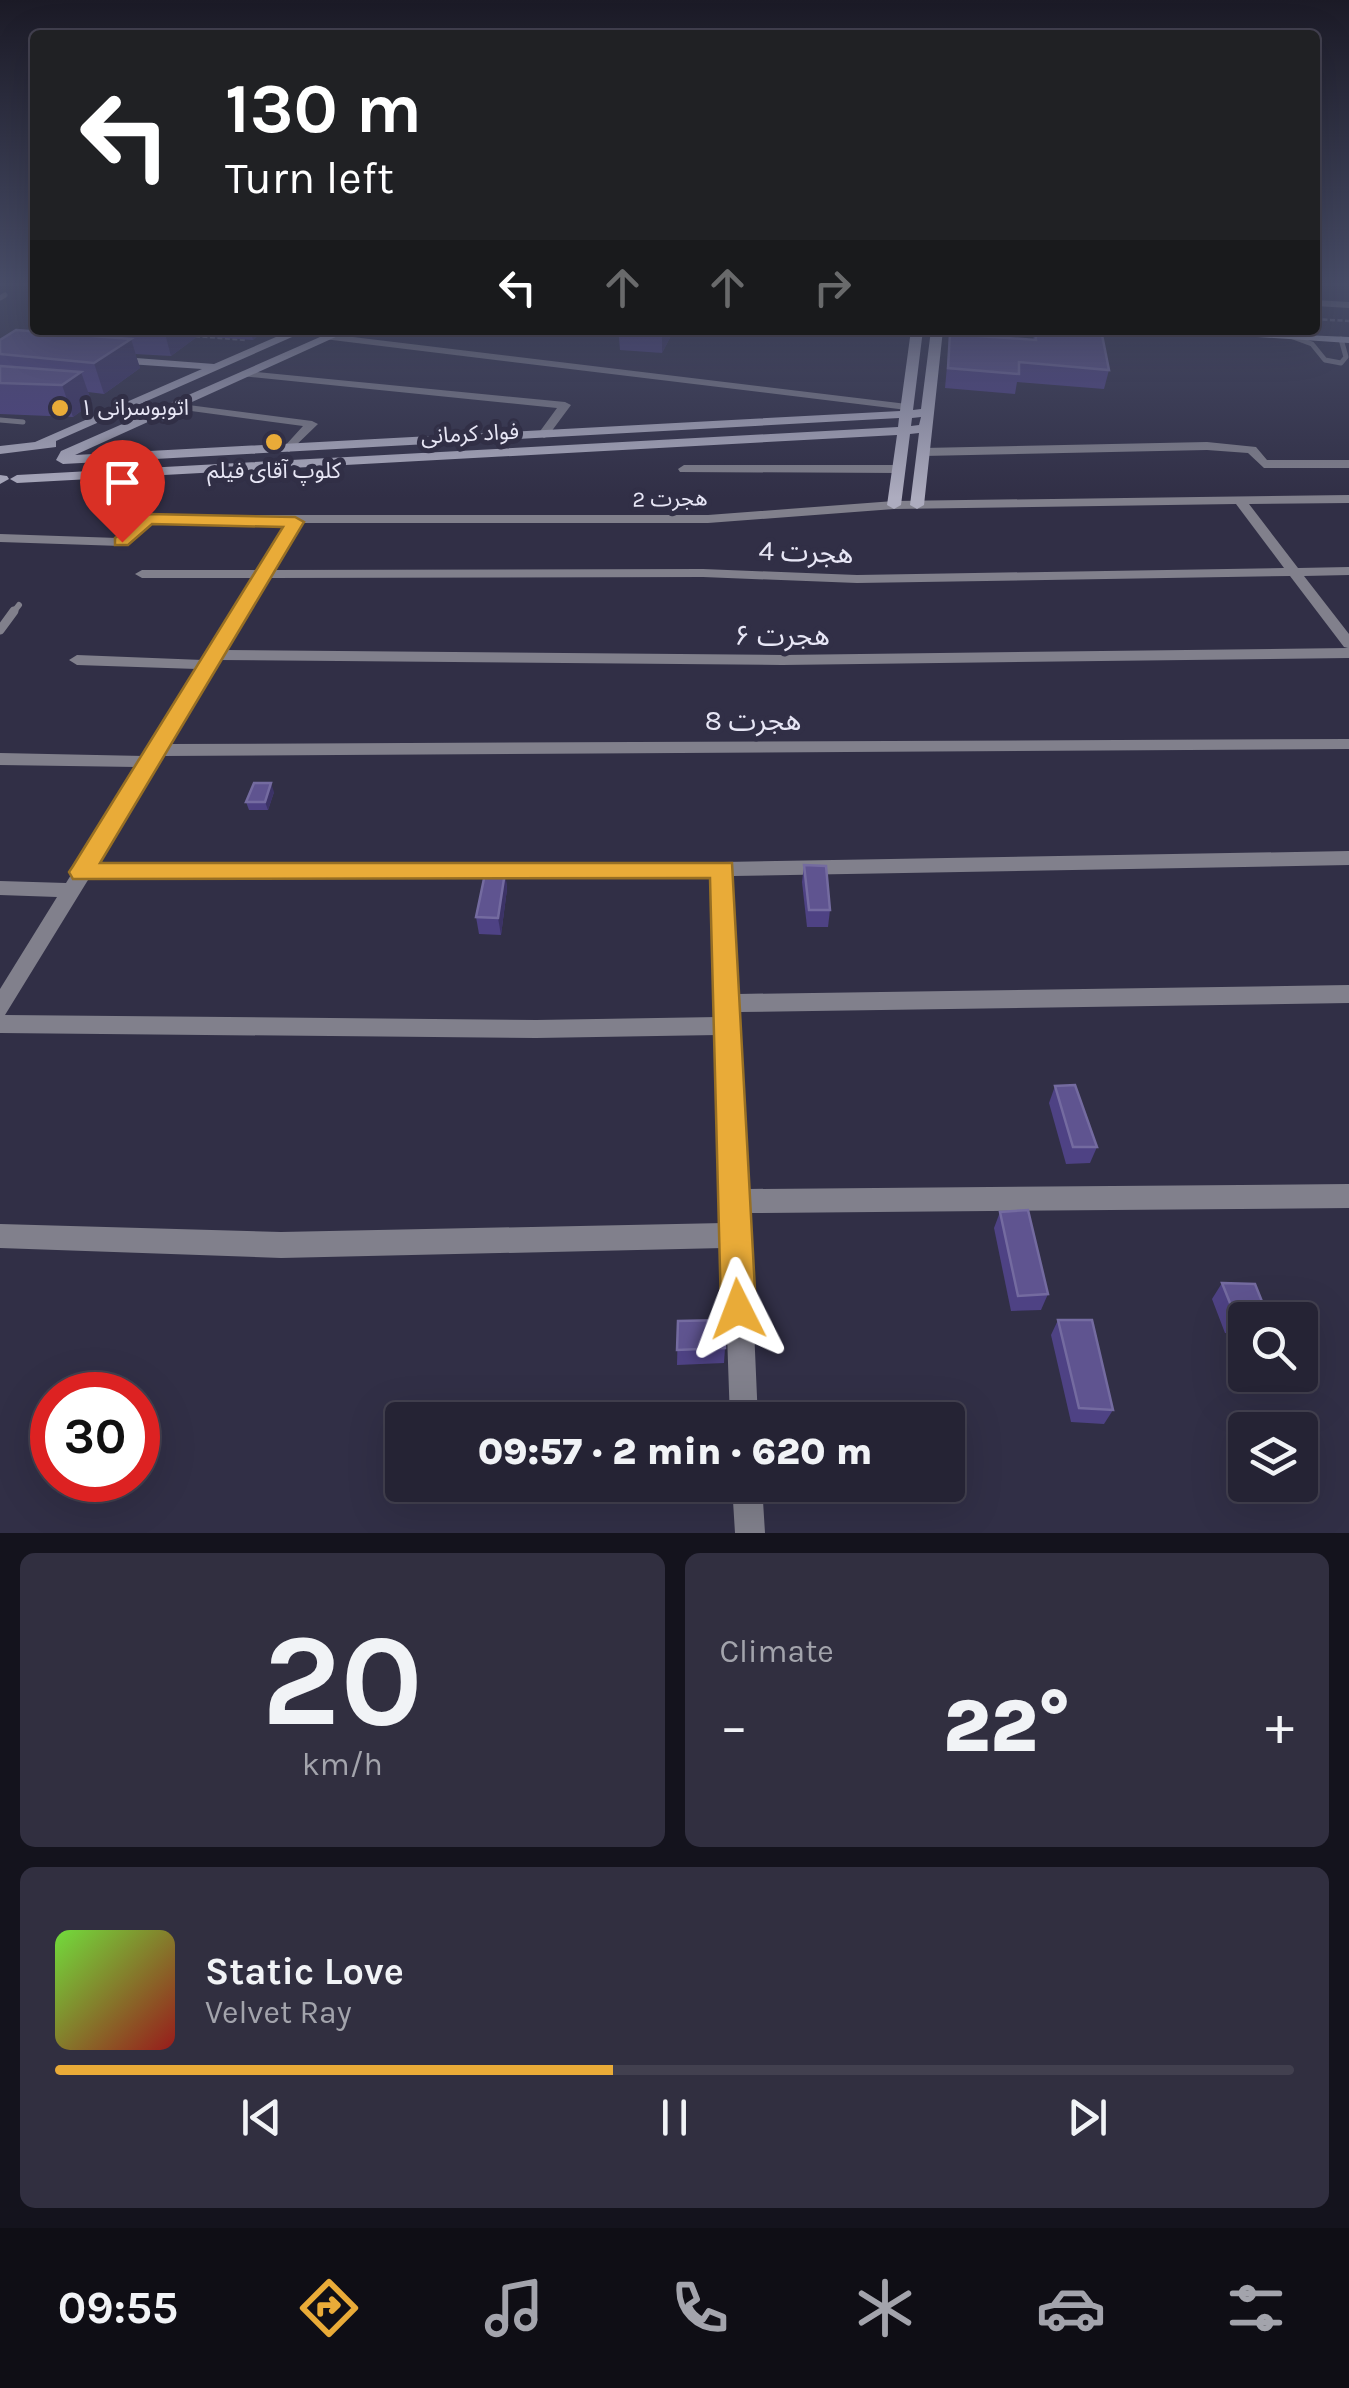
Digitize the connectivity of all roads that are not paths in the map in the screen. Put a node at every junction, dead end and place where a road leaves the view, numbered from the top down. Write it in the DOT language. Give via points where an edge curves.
graph roads {
  1 [pos="107,356"];
  2 [pos="242,356"];
  3 [pos="288,356"];
  4 [pos="467,356"];
  5 [pos="913,356"];
  6 [pos="934,356"];
  7 [pos="1320,356"];
  8 [pos="1346,356"];
  9 [pos="99,362"];
  10 [pos="217,366"];
  11 [pos="151,372"];
  12 [pos="202,373"];
  13 [pos="245,374"];
  14 [pos="142,399"];
  15 [pos="173,406"];
  16 [pos="906,411"];
  17 [pos="928,413"];
  18 [pos="0,420"];
  19 [pos="22,422"];
  20 [pos="926,429"];
  21 [pos="904,430"];
  22 [pos="544,434"];
  23 [pos="41,442"];
  24 [pos="289,448"];
  25 [pos="0,450"];
  26 [pos="923,452"];
  27 [pos="65,457"];
  28 [pos="1349,464"];
  29 [pos="684,469"];
  30 [pos="899,469"];
  31 [pos="4,480"];
  32 [pos="1349,500"];
  33 [pos="1240,501"];
  34 [pos="917,505"];
  35 [pos="894,506"];
  36 [pos="295,522"];
  37 [pos="0,538"];
  38 [pos="1349,571"];
  39 [pos="1294,572"];
  40 [pos="142,574"];
  41 [pos="262,577"];
  42 [pos="19,605"];
  43 [pos="2,625"];
  44 [pos="1349,644"];
  45 [pos="1349,653"];
  46 [pos="77,660"];
  47 [pos="211,660"];
  48 [pos="1349,744"];
  49 [pos="153,756"];
  50 [pos="0,759"];
  51 [pos="1349,858"];
  52 [pos="723,869"];
  53 [pos="77,881"];
  54 [pos="0,888"];
  55 [pos="1349,994"];
  56 [pos="0,1008"];
  57 [pos="727,1015"];
  58 [pos="0,1024"];
  59 [pos="1349,1196"];
  60 [pos="733,1201"];
  61 [pos="735,1235"];
  62 [pos="0,1236"];
  63 [pos="743,1402"];
  64 [pos="748,1502"];
  65 [pos="750,1533"];
  1 -- 9 [label="lane"];
  2 -- 10 [label="street"];
  3 -- 13 [label="street"];
  4 -- 16 [label="street"];
  5 -- 16 [label="street"];
  6 -- 17 [label="street"];
  7 -- 8 [label="lane" via="1332,362 1344,362"];
  9 -- 11 [label="street"];
  9 -- 11 [label="street"];
  10 -- 11 [label="street"];
  10 -- 12 [label="street"];
  11 -- 12 [label="street"];
  11 -- 14 [label="street"];
  12 -- 14 [label="street"];
  13 -- 15 [label="street"];
  13 -- 22 [label="street" via="565,405"];
  14 -- 23 [label="street"];
  15 -- 24 [label="street" via="312,424"];
  15 -- 27 [label="street"];
  16 -- 17 [label="street, فواد کرمانی"];
  16 -- 21 [label="street"];
  16 -- 22 [label="street, فواد کرمانی"];
  17 -- 20 [label="street"];
  18 -- 19 [label="lane"];
  20 -- 21 [label="street, فواد کرمانی"];
  20 -- 26 [label="street"];
  21 -- 30 [label="street"];
  21 -- 31 [label="street, فواد کرمانی"];
  22 -- 24 [label="street, فواد کرمانی"];
  23 -- 25 [label="street"];
  23 -- 27 [label="street" via="62,447"];
  24 -- 27 [label="street, فواد کرمانی"];
  26 -- 28 [label="street" via="1207,446 1252,450 1264,464"];
  26 -- 34 [label="street"];
  27 -- 31 [label="street" via="45,472"];
  29 -- 30 [label="street"];
  30 -- 35 [label="street"];
  32 -- 33 [label="street, هجرت 2"];
  33 -- 34 [label="street, هجرت 2"];
  33 -- 39 [label="street"];
  34 -- 35 [label="street, هجرت 2"];
  35 -- 36 [label="street, هجرت 2" via="708,518"];
  36 -- 37 [label="street, هجرت 2" via="148,519 122,542"];
  36 -- 41 [label="street"];
  38 -- 39 [label="street, هجرت 4"];
  39 -- 41 [label="street, هجرت 4"];
  39 -- 44 [label="street"];
  40 -- 41 [label="street, هجرت 4"];
  41 -- 47 [label="street"];
  42 -- 43 [label="lane"];
  45 -- 47 [label="street, هجرت ۶"];
  46 -- 47 [label="street, هجرت ۶"];
  47 -- 49 [label="street"];
  48 -- 49 [label="street, هجرت 8"];
  49 -- 50 [label="street, هجرت 8"];
  49 -- 53 [label="street"];
  51 -- 52 [label="street"];
  52 -- 53 [label="street"];
  52 -- 57 [label="street"];
  53 -- 54 [label="street"];
  53 -- 56 [label="street"];
  55 -- 57 [label="street"];
  57 -- 58 [label="street" via="536,1030"];
  57 -- 60 [label="street"];
  59 -- 60 [label="street"];
  60 -- 61 [label="street"];
  61 -- 62 [label="street" via="281,1245"];
  61 -- 63 [label="street"];
  64 -- 65 [label="street"];
}
